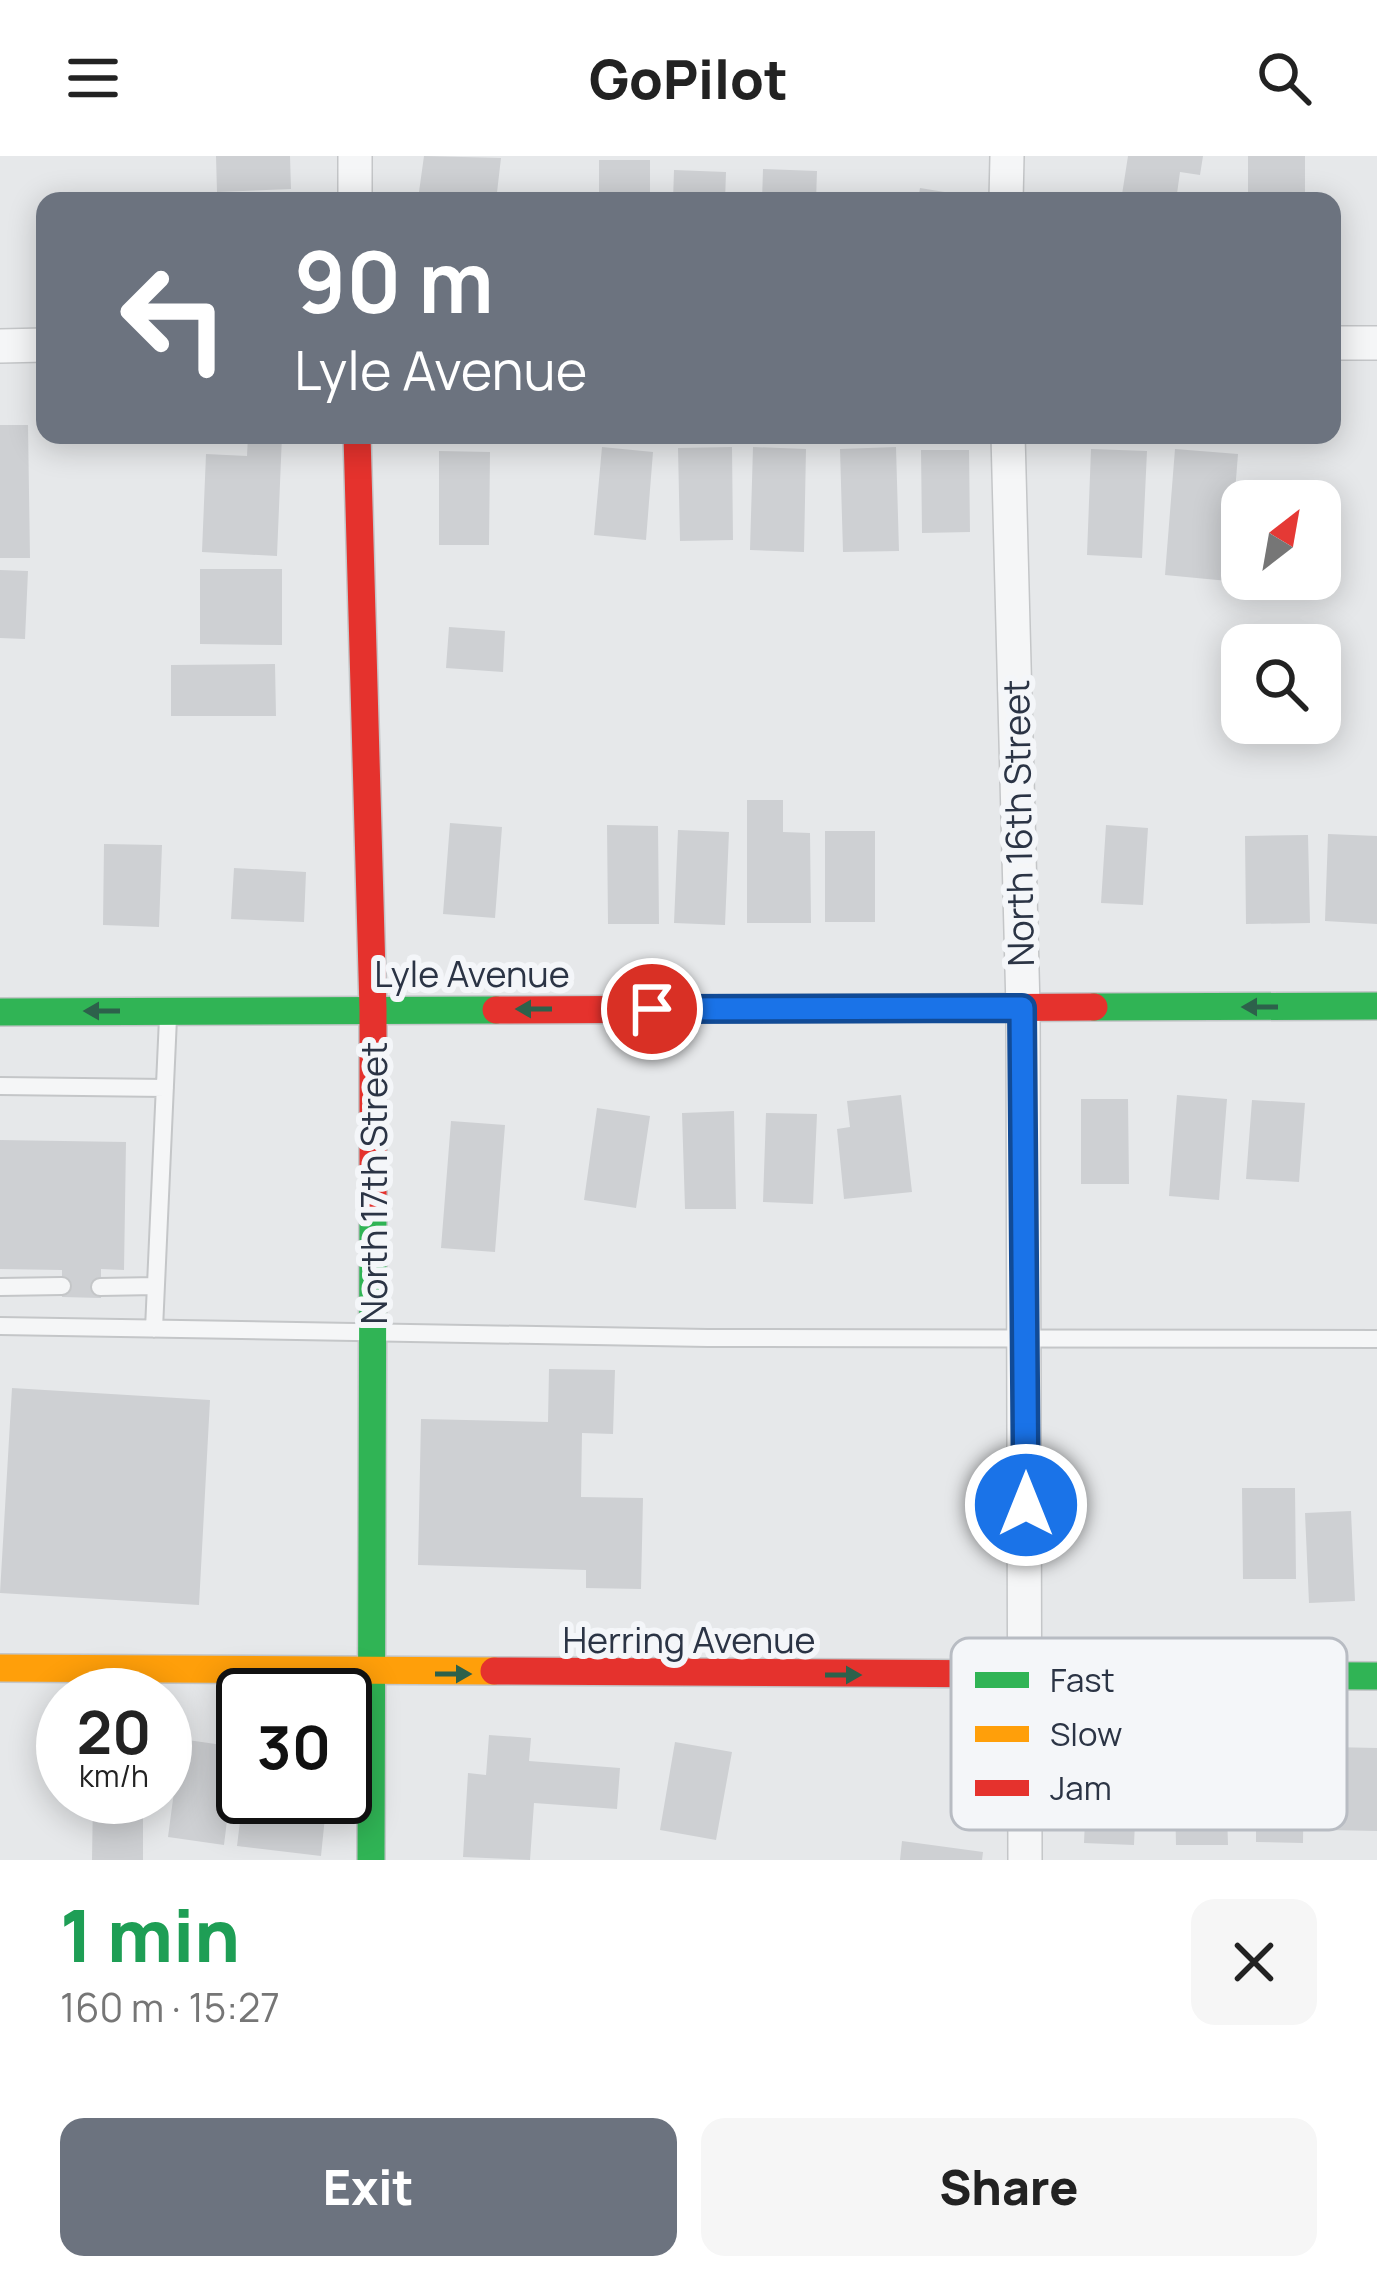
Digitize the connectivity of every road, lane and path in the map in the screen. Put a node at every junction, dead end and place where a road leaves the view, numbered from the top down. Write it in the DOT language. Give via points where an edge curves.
graph roads {
  1 [pos="355,156"];
  2 [pos="1006,156"];
  3 [pos="355,192"];
  4 [pos="1006,192"];
  5 [pos="1341,343"];
  6 [pos="1377,344"];
  7 [pos="36,345"];
  8 [pos="0,346"];
  9 [pos="357,444"];
  10 [pos="1008,444"];
  11 [pos="1377,1006"];
  12 [pos="1022,1008"];
  13 [pos="373,1009"];
  14 [pos="169,1011"];
  15 [pos="0,1012"];
  16 [pos="0,1087"];
  17 [pos="165,1088"];
  18 [pos="62,1286"];
  19 [pos="155,1286"];
  20 [pos="0,1287"];
  21 [pos="100,1287"];
  22 [pos="0,1326"];
  23 [pos="154,1329"];
  24 [pos="374,1333"];
  25 [pos="1025,1335"];
  26 [pos="1377,1339"];
  27 [pos="1027,1638"];
  28 [pos="0,1668"];
  29 [pos="374,1674"];
  30 [pos="951,1676"];
  31 [pos="1025,1830"];
  32 [pos="370,1860"];
  33 [pos="1025,1860"];
  1 -- 3 [label="street"];
  2 -- 4 [label="street"];
  5 -- 6 [label="street"];
  7 -- 8 [label="street"];
  9 -- 13 [label="main road, North 17th Street"];
  10 -- 12 [label="street, North 16th Street"];
  11 -- 12 [label="main road, Lyle Avenue, one-way"];
  12 -- 13 [label="main road, Lyle Avenue, one-way"];
  12 -- 25 [label="street, North 16th Street"];
  13 -- 14 [label="main road, Lyle Avenue"];
  13 -- 24 [label="main road, North 17th Street"];
  14 -- 15 [label="main road, Lyle Avenue, one-way"];
  14 -- 17 [label="lane"];
  16 -- 17 [label="lane"];
  17 -- 19 [label="lane"];
  18 -- 20 [label="lane"];
  19 -- 21 [label="lane"];
  19 -- 23 [label="lane"];
  22 -- 23 [label="lane"];
  23 -- 24 [label="lane"];
  24 -- 25 [label="lane"];
  24 -- 29 [label="main road, North 17th Street"];
  25 -- 26 [label="lane"];
  25 -- 27 [label="street, North 16th Street"];
  28 -- 29 [label="main road, Herring Avenue"];
  29 -- 30 [label="main road, Herring Avenue, one-way"];
  29 -- 32 [label="main road, North 17th Street"];
  31 -- 33 [label="street, North 16th Street"];
}
